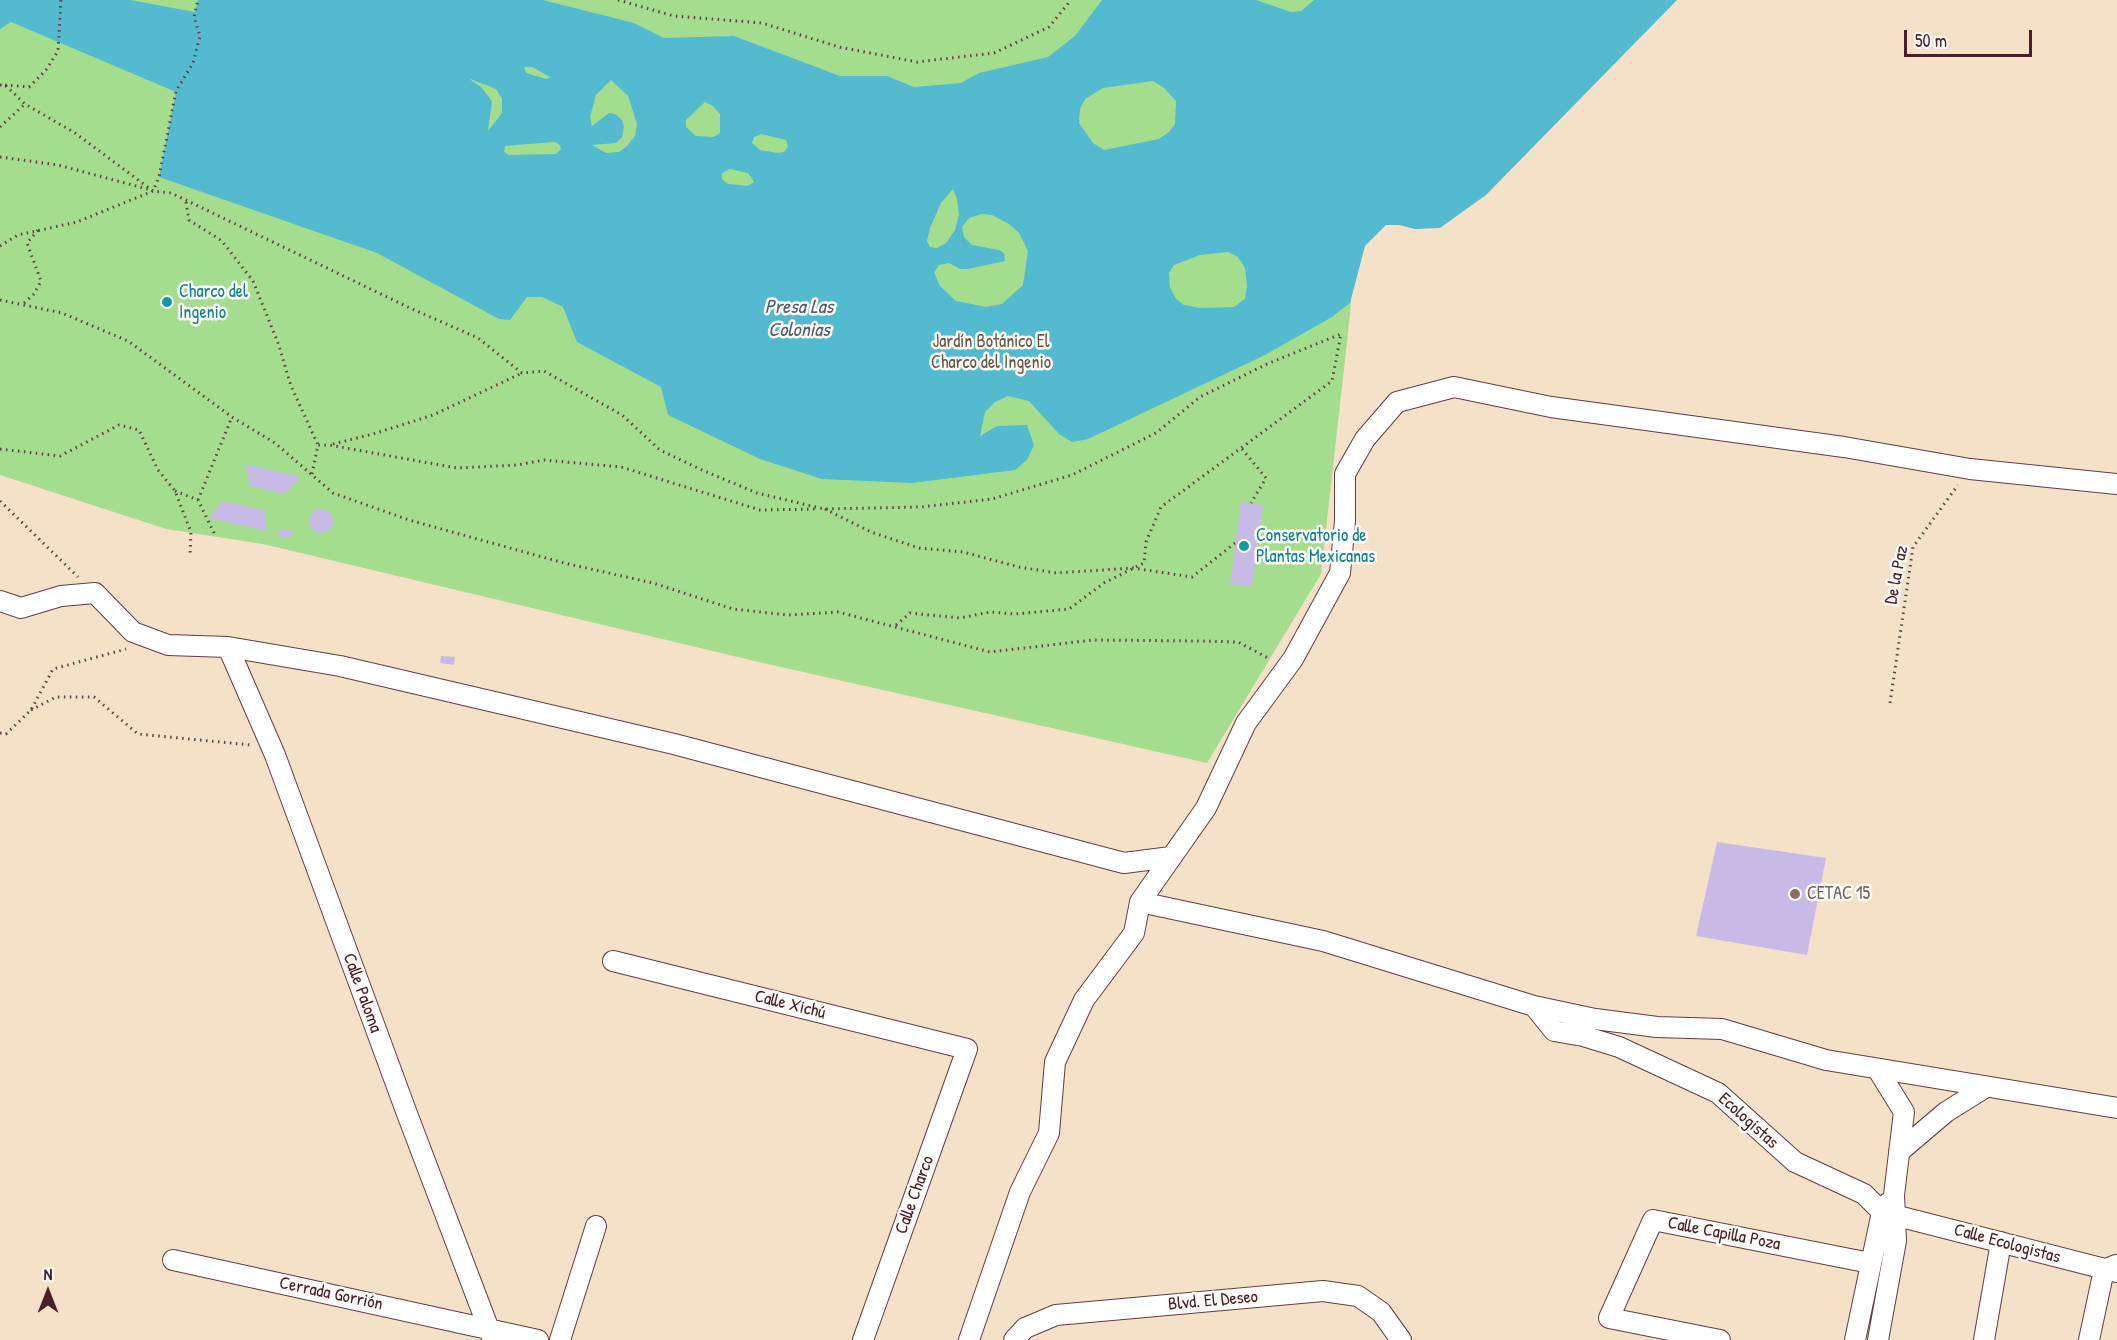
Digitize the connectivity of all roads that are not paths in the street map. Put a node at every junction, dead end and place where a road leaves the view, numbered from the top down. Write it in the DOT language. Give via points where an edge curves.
graph roads {
  1 [pos="2117,484"];
  2 [pos="0,601"];
  3 [pos="228,647"];
  4 [pos="1171,857"];
  5 [pos="1140,902"];
  6 [pos="613,961"];
  7 [pos="1534,1006"];
  8 [pos="966,1049"];
  9 [pos="1878,1070"];
  10 [pos="1986,1087"];
  11 [pos="2117,1108"];
  12 [pos="1899,1152"];
  13 [pos="1889,1214"];
  14 [pos="596,1226"];
  15 [pos="2001,1242"];
  16 [pos="173,1260"];
  17 [pos="1870,1263"];
  18 [pos="2113,1269"];
  19 [pos="491,1334"];
  20 [pos="538,1340"];
  21 [pos="560,1340"];
  22 [pos="863,1340"];
  23 [pos="969,1340"];
  24 [pos="1014,1340"];
  25 [pos="1401,1340"];
  26 [pos="1720,1340"];
  27 [pos="1856,1340"];
  28 [pos="1878,1340"];
  29 [pos="1983,1340"];
  30 [pos="2089,1340"];
  1 -- 4 [label="street" via="1970,469 1844,447 1551,407 1454,387 1397,402 1365,439 1345,474 1340,573 1293,659 1246,723 1206,808"];
  2 -- 3 [label="street" via="21,608 61,596 95,593 133,632 168,645"];
  3 -- 4 [label="street" via="340,666 674,744 1124,863"];
  3 -- 19 [label="street, Calle Paloma" via="275,755"];
  4 -- 5 [label="street"];
  5 -- 7 [label="street" via="1323,941"];
  5 -- 23 [label="street" via="1134,933 1084,1000 1054,1062 1050,1133 1020,1192"];
  6 -- 8 [label="street, Calle Xichú"];
  7 -- 9 [label="street" via="1657,1027 1722,1029 1826,1060"];
  7 -- 13 [label="street, Ecologistas" via="1554,1031 1619,1047 1718,1093 1795,1162 1864,1194"];
  8 -- 22 [label="street, Calle Charco"];
  9 -- 10 [label="street"];
  9 -- 12 [label="street" via="1904,1112"];
  10 -- 11 [label="street"];
  10 -- 12 [label="street" via="1946,1112"];
  12 -- 13 [label="street"];
  13 -- 15 [label="street, Calle Ecologistas"];
  13 -- 17 [label="street"];
  13 -- 28 [label="street" via="1896,1241"];
  14 -- 21 [label="street"];
  15 -- 18 [label="street, Calle Ecologistas"];
  15 -- 29 [label="street"];
  16 -- 19 [label="street, Cerrada Gorrión"];
  17 -- 26 [label="street, Calle Capilla Poza" via="1653,1220 1608,1318"];
  17 -- 27 [label="street"];
  18 -- 30 [label="street"];
  19 -- 20 [label="street, Cerrada Gorrión"];
  24 -- 25 [label="street, Blvd. El Deseo" via="1025,1328 1056,1315 1323,1291 1358,1296 1381,1312"];
}
